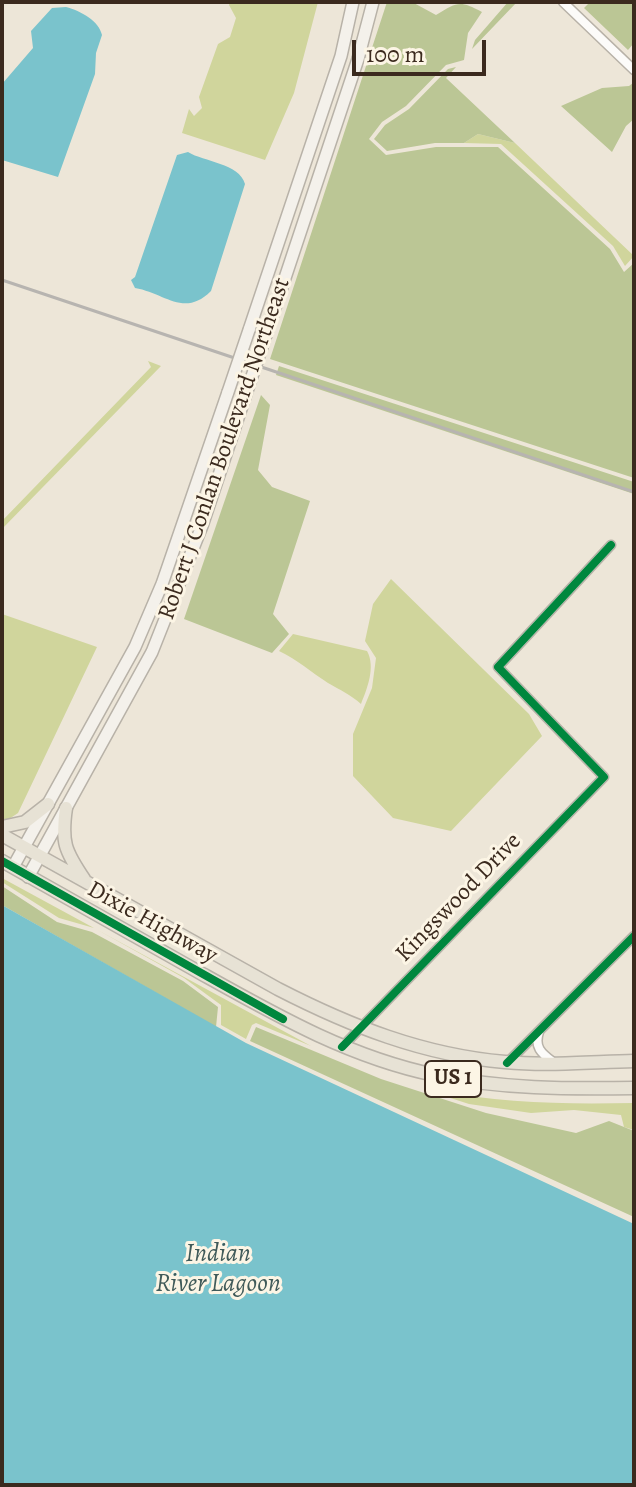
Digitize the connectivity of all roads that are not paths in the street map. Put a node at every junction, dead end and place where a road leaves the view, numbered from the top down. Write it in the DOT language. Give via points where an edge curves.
graph roads {
  1 [pos="353,2"];
  2 [pos="373,2"];
  3 [pos="563,2"];
  4 [pos="634,70"];
  5 [pos="611,545"];
  6 [pos="48,804"];
  7 [pos="66,808"];
  8 [pos="2,827"];
  9 [pos="2,835"];
  10 [pos="24,847"];
  11 [pos="39,856"];
  12 [pos="8,864"];
  13 [pos="28,877"];
  14 [pos="86,882"];
  15 [pos="634,936"];
  16 [pos="360,1028"];
  17 [pos="539,1031"];
  18 [pos="342,1047"];
  19 [pos="634,1061"];
  20 [pos="507,1063"];
  21 [pos="554,1063"];
  22 [pos="634,1088"];
  1 -- 6 [label="main road, Robert J Conlan Boulevard Northeast, bridge" via="341,56 162,584 135,647"];
  2 -- 7 [label="main road, Robert J Conlan Boulevard Northeast, bridge" via="202,526 152,652"];
  3 -- 4 [label="street"];
  5 -- 16 [label="street, Kingswood Drive" via="498,667 604,777"];
  6 -- 8 [label="main road" via="25,822"];
  6 -- 10 [label="main road, Robert J Conlan Boulevard Northeast"];
  7 -- 11 [label="main road, Robert J Conlan Boulevard Northeast"];
  7 -- 14 [label="main road" via="64,843"];
  9 -- 10 [label="main road, Dixie Highway / US 1"];
  10 -- 11 [label="main road, Dixie Highway / US 1"];
  10 -- 12 [label="main road, Robert J Conlan Boulevard Northeast"];
  11 -- 13 [label="main road, Robert J Conlan Boulevard Northeast"];
  11 -- 14 [label="main road, Dixie Highway / US 1"];
  12 -- 13 [label="main road, Dixie Highway / US 1"];
  13 -- 18 [label="main road, Dixie Highway / US 1"];
  14 -- 16 [label="main road, Dixie Highway / US 1" via="278,989"];
  15 -- 17 [label="street"];
  16 -- 18 [label="street, Kingswood Drive"];
  16 -- 20 [label="main road, Dixie Highway / US 1" via="432,1050"];
  17 -- 20 [label="street"];
  17 -- 21 [label="street" via="537,1048"];
  18 -- 22 [label="main road, Dixie Highway / US 1" via="470,1082"];
  19 -- 21 [label="main road, Dixie Highway / US 1"];
  20 -- 21 [label="main road, Dixie Highway / US 1"];
}
